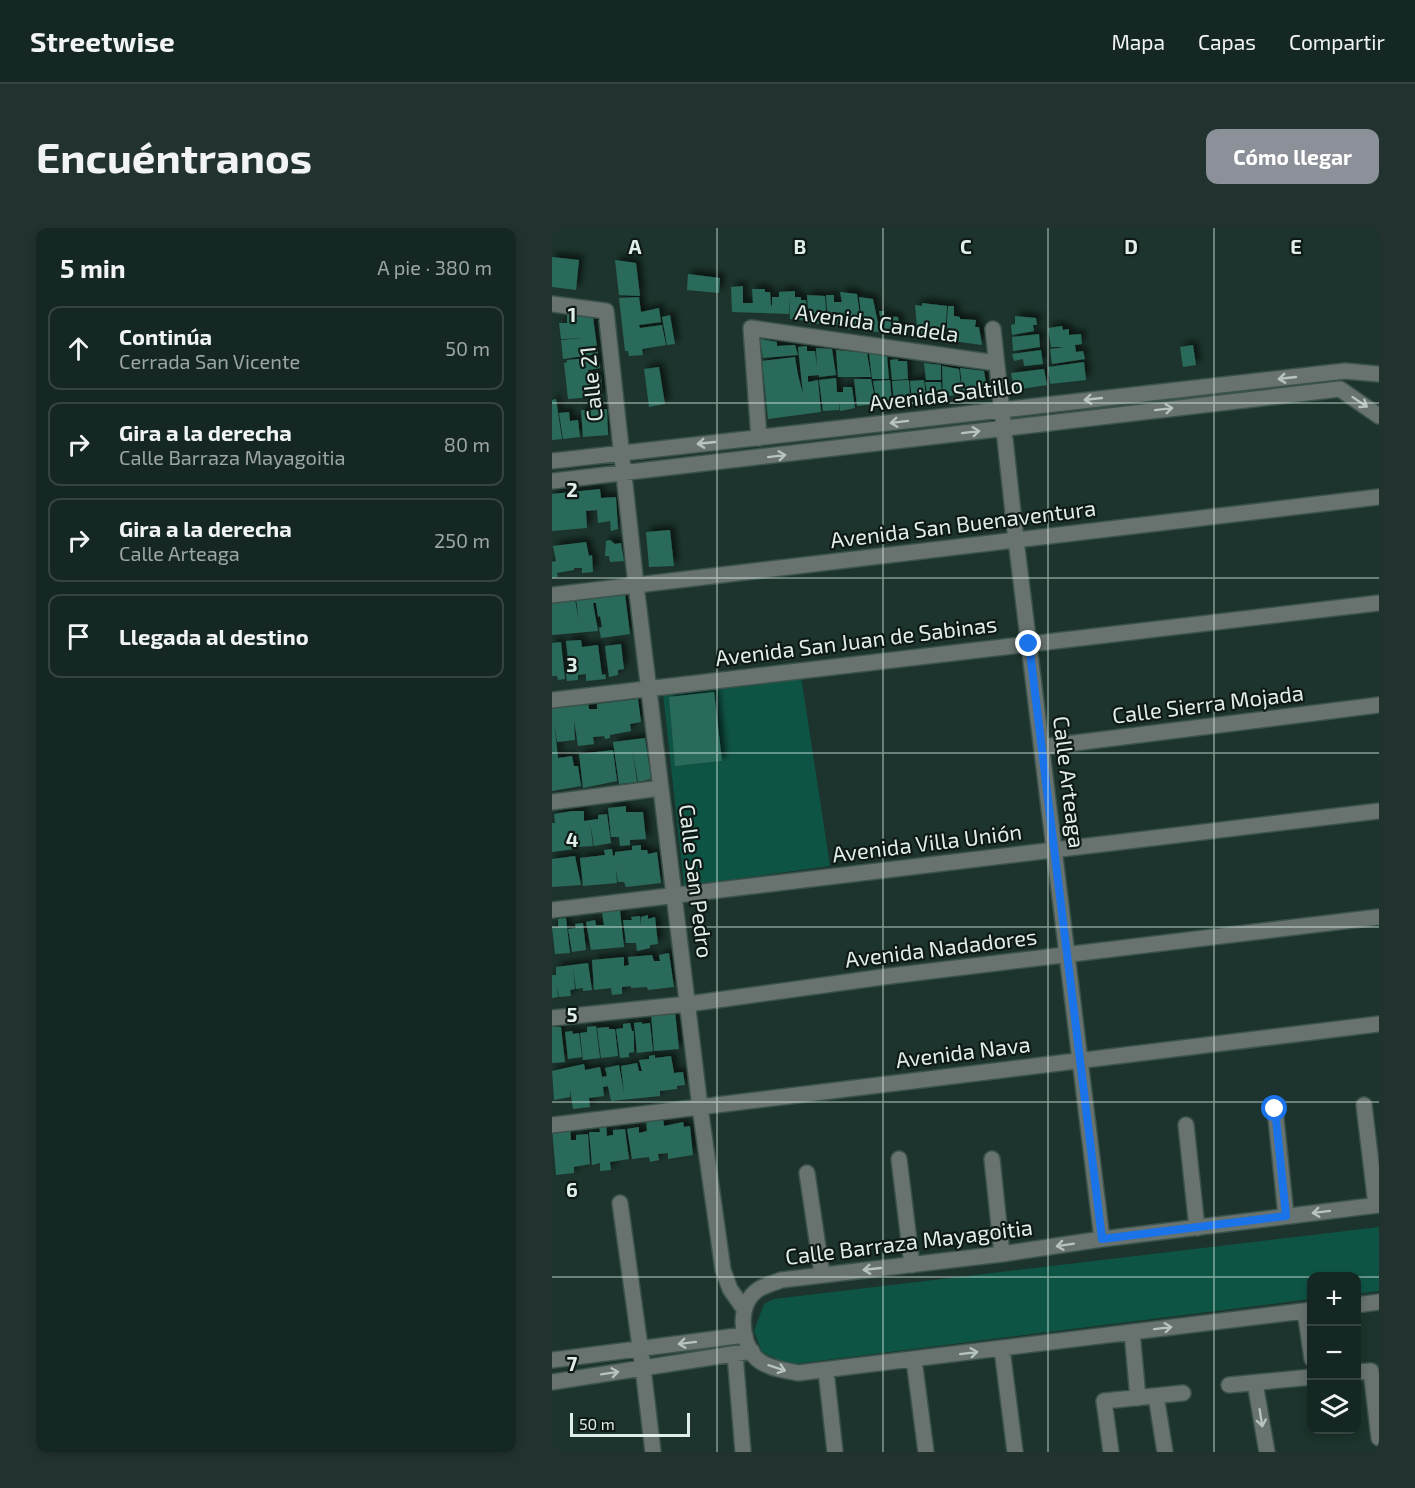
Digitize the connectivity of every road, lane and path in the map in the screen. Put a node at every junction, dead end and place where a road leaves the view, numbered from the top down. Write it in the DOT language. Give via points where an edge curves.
graph roads {
  1 [pos="552,304"];
  2 [pos="993,329"];
  3 [pos="996,363"];
  4 [pos="1345,371"];
  5 [pos="1379,374"];
  6 [pos="1340,389"];
  7 [pos="1001,410"];
  8 [pos="1379,416"];
  9 [pos="1003,428"];
  10 [pos="759,438"];
  11 [pos="620,452"];
  12 [pos="552,460"];
  13 [pos="622,472"];
  14 [pos="552,481"];
  15 [pos="1379,497"];
  16 [pos="1016,540"];
  17 [pos="636,585"];
  18 [pos="552,595"];
  19 [pos="1379,603"];
  20 [pos="1029,644"];
  21 [pos="649,688"];
  22 [pos="552,700"];
  23 [pos="1379,705"];
  24 [pos="1042,747"];
  25 [pos="662,788"];
  26 [pos="552,802"];
  27 [pos="1379,811"];
  28 [pos="1055,850"];
  29 [pos="675,895"];
  30 [pos="552,910"];
  31 [pos="1379,917"];
  32 [pos="1067,954"];
  33 [pos="688,1004"];
  34 [pos="552,1018"];
  35 [pos="1379,1023"];
  36 [pos="1081,1060"];
  37 [pos="1364,1105"];
  38 [pos="700,1107"];
  39 [pos="1275,1109"];
  40 [pos="552,1125"];
  41 [pos="1186,1125"];
  42 [pos="899,1159"];
  43 [pos="992,1159"];
  44 [pos="807,1173"];
  45 [pos="620,1203"];
  46 [pos="1378,1205"];
  47 [pos="1286,1216"];
  48 [pos="1197,1228"];
  49 [pos="1102,1239"];
  50 [pos="1002,1254"];
  51 [pos="912,1264"];
  52 [pos="822,1274"];
  53 [pos="1379,1302"];
  54 [pos="1361,1304"];
  55 [pos="744,1309"];
  56 [pos="1307,1311"];
  57 [pos="1132,1332"];
  58 [pos="744,1335"];
  59 [pos="1002,1348"];
  60 [pos="640,1349"];
  61 [pos="752,1352"];
  62 [pos="735,1354"];
  63 [pos="552,1360"];
  64 [pos="914,1360"];
  65 [pos="643,1368"];
  66 [pos="826,1371"];
  67 [pos="1364,1372"];
  68 [pos="1307,1377"];
  69 [pos="552,1382"];
  70 [pos="1255,1383"];
  71 [pos="1229,1385"];
  72 [pos="1183,1393"];
  73 [pos="1156,1396"];
  74 [pos="1138,1398"];
  75 [pos="1379,1438"];
  76 [pos="652,1452"];
  77 [pos="743,1452"];
  78 [pos="835,1452"];
  79 [pos="926,1452"];
  80 [pos="1015,1452"];
  81 [pos="1111,1452"];
  82 [pos="1165,1452"];
  83 [pos="1266,1452"];
  1 -- 11 [label="street, Calle 21" via="606,312"];
  2 -- 3 [label="street, Calle Arteaga"];
  3 -- 7 [label="street, Calle Arteaga"];
  3 -- 10 [label="street, Avenida Candela" via="751,328"];
  4 -- 5 [label="street, Avenida Saltillo"];
  4 -- 6 [label="street"];
  4 -- 7 [label="street, Avenida Saltillo, one-way"];
  6 -- 8 [label="street, one-way"];
  9 -- 6 [label="street, Avenida Saltillo, one-way"];
  7 -- 9 [label="street, Calle Arteaga"];
  7 -- 10 [label="street, Avenida Saltillo, one-way"];
  13 -- 9 [label="street, Avenida Saltillo, one-way"];
  9 -- 16 [label="street, Calle Arteaga"];
  10 -- 11 [label="street, Avenida Saltillo, one-way"];
  11 -- 12 [label="street, Avenida Saltillo"];
  11 -- 13 [label="street, Calle San Pedro"];
  13 -- 14 [label="street, Avenida Saltillo"];
  13 -- 17 [label="street, Calle San Pedro"];
  15 -- 16 [label="street, Avenida San Buenaventura"];
  16 -- 17 [label="street, Avenida San Buenaventura"];
  16 -- 20 [label="street, Calle Arteaga"];
  17 -- 18 [label="street, Avenida San Buenaventura"];
  17 -- 21 [label="street, Calle San Pedro"];
  19 -- 20 [label="street, Avenida San Juan de Sabinas"];
  20 -- 21 [label="street, Avenida San Juan de Sabinas"];
  20 -- 24 [label="street, Calle Arteaga"];
  21 -- 22 [label="street, Avenida San Juan de Sabinas"];
  21 -- 25 [label="street, Calle San Pedro"];
  23 -- 24 [label="street, Calle Sierra Mojada"];
  24 -- 28 [label="street, Calle Arteaga"];
  25 -- 26 [label="street"];
  25 -- 29 [label="street, Calle San Pedro"];
  27 -- 28 [label="street, Avenida Villa Unión"];
  28 -- 29 [label="street, Avenida Villa Unión"];
  28 -- 32 [label="street, Calle Arteaga"];
  29 -- 30 [label="street, Avenida Villa Unión"];
  29 -- 33 [label="street, Calle San Pedro"];
  31 -- 32 [label="street, Avenida Nadadores"];
  32 -- 33 [label="street, Avenida Nadadores"];
  32 -- 36 [label="street, Calle Arteaga"];
  33 -- 34 [label="street, Avenida Nadadores"];
  33 -- 38 [label="street, Calle San Pedro"];
  35 -- 36 [label="street, Avenida Nava"];
  36 -- 38 [label="street, Avenida Nava"];
  36 -- 49 [label="street, Calle Arteaga"];
  37 -- 46 [label="street"];
  38 -- 40 [label="street, Avenida Nava"];
  38 -- 55 [label="street, Calle San Pedro" via="723,1270"];
  39 -- 47 [label="street"];
  41 -- 48 [label="street"];
  42 -- 51 [label="street"];
  43 -- 50 [label="street"];
  44 -- 52 [label="street"];
  45 -- 60 [label="street"];
  46 -- 47 [label="street, Calle Barraza Mayagoitia, one-way"];
  47 -- 48 [label="street, Calle Barraza Mayagoitia"];
  48 -- 49 [label="street, Calle Barraza Mayagoitia"];
  49 -- 50 [label="street, Calle Barraza Mayagoitia, one-way"];
  50 -- 51 [label="street, Calle Barraza Mayagoitia"];
  51 -- 52 [label="street, Calle Barraza Mayagoitia, one-way"];
  52 -- 55 [label="street, Calle Barraza Mayagoitia" via="781,1280 758,1290"];
  53 -- 54 [label="street"];
  55 -- 58 [label="street"];
  57 -- 56 [label="street, one-way"];
  57 -- 59 [label="street"];
  57 -- 74 [label="street"];
  58 -- 60 [label="street, one-way"];
  58 -- 61 [label="street"];
  64 -- 59 [label="street, one-way"];
  59 -- 80 [label="street"];
  60 -- 63 [label="street"];
  60 -- 65 [label="street"];
  61 -- 62 [label="street"];
  61 -- 66 [label="street, one-way" via="773,1368 798,1373"];
  62 -- 65 [label="street"];
  62 -- 77 [label="street"];
  64 -- 66 [label="street"];
  64 -- 79 [label="street"];
  69 -- 65 [label="street, one-way"];
  65 -- 76 [label="street"];
  66 -- 78 [label="street"];
  67 -- 75 [label="street"];
  68 -- 70 [label="street"];
  70 -- 71 [label="street"];
  70 -- 83 [label="street, one-way"];
  72 -- 73 [label="street"];
  73 -- 74 [label="street"];
  73 -- 82 [label="street"];
  74 -- 81 [label="street" via="1104,1401"];
}
